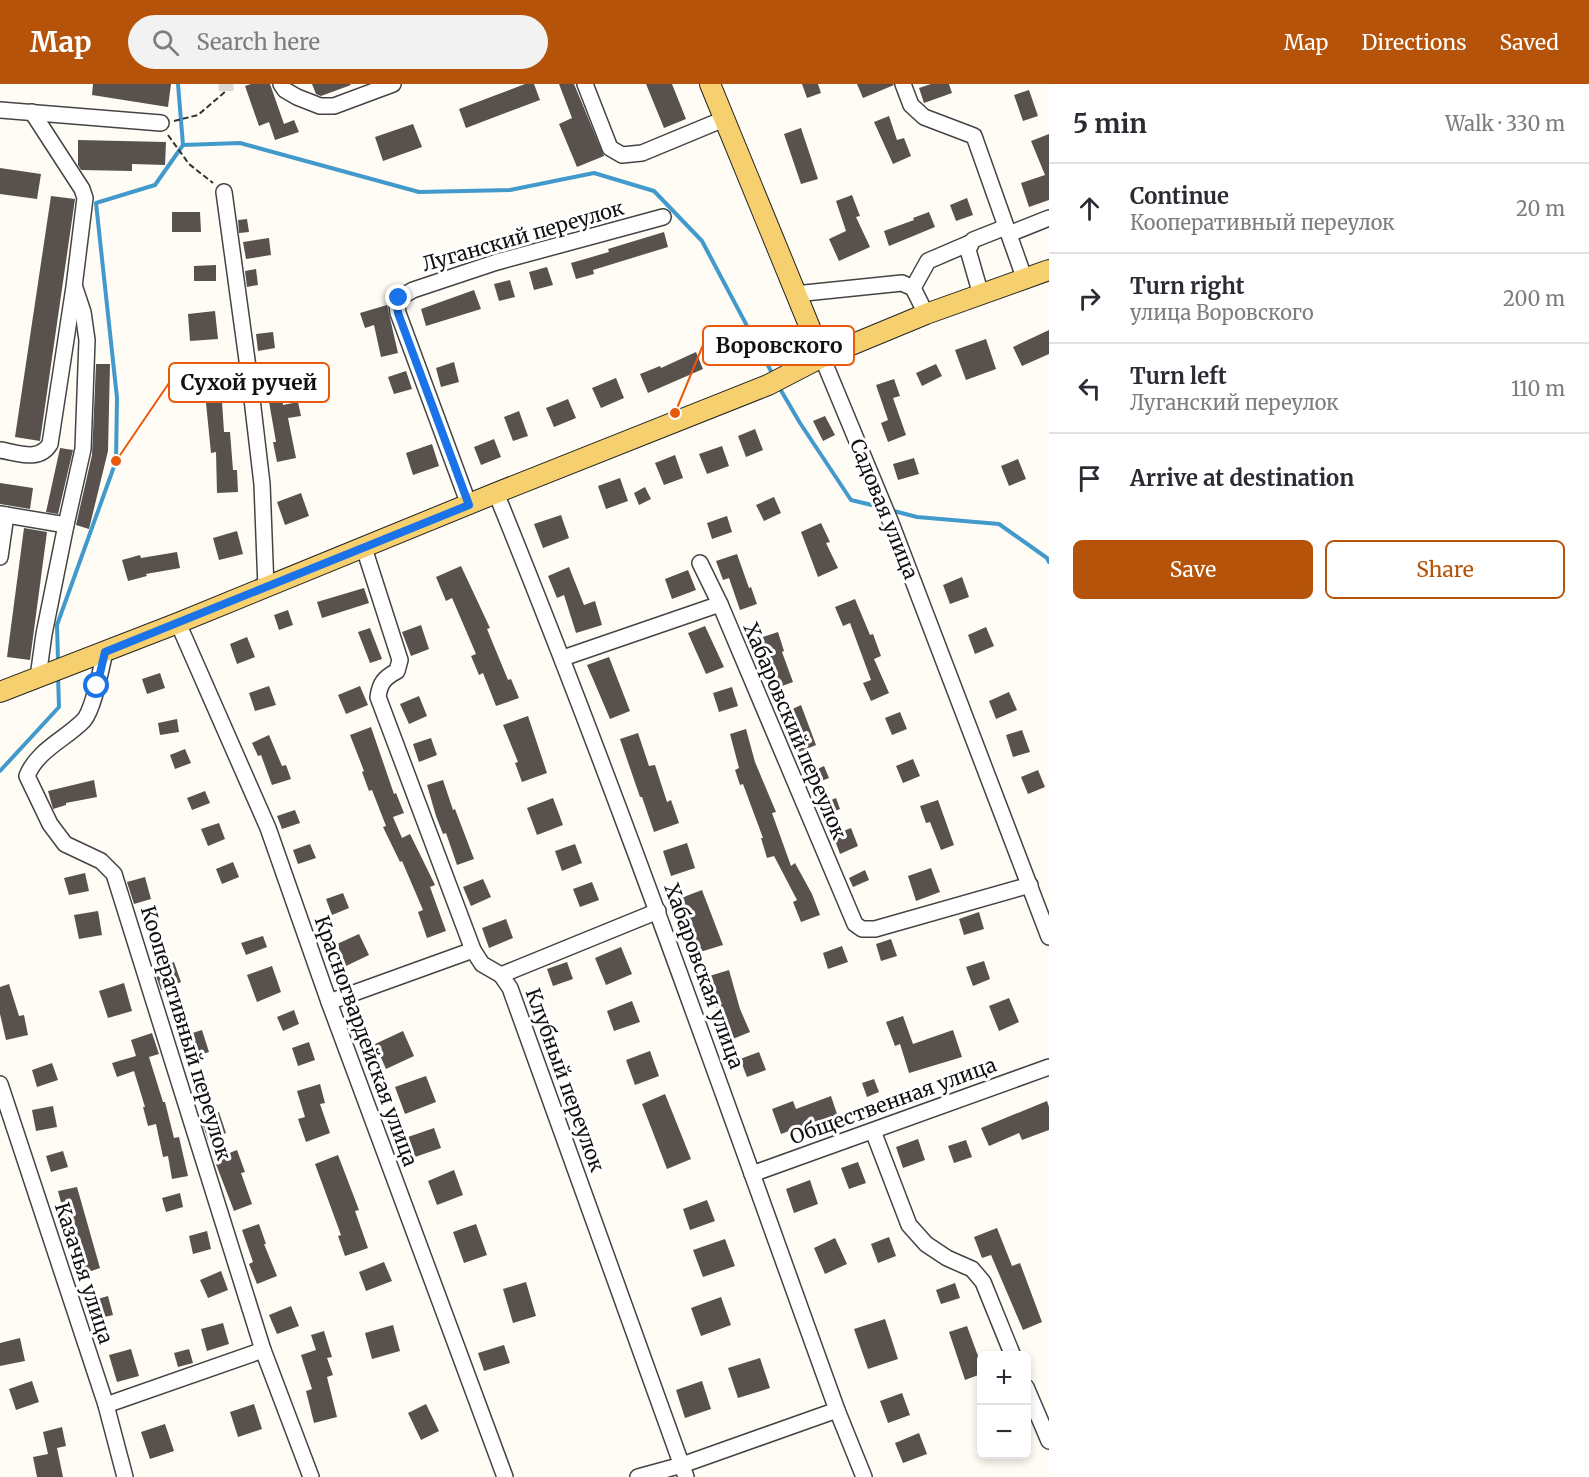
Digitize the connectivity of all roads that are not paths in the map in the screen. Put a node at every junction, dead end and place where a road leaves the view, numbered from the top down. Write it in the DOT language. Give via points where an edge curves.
graph roads {
  1 [pos="281,84"];
  2 [pos="393,84"];
  3 [pos="585,84"];
  4 [pos="710,84"];
  5 [pos="903,84"];
  6 [pos="0,110"];
  7 [pos="32,112"];
  8 [pos="724,119"];
  9 [pos="161,123"];
  10 [pos="224,192"];
  11 [pos="663,217"];
  12 [pos="1049,218"];
  13 [pos="1007,231"];
  14 [pos="970,243"];
  15 [pos="1049,270"];
  16 [pos="1025,280"];
  17 [pos="74,287"];
  18 [pos="913,288"];
  19 [pos="795,294"];
  20 [pos="981,295"];
  21 [pos="926,314"];
  22 [pos="822,357"];
  23 [pos="0,450"];
  24 [pos="496,493"];
  25 [pos="469,505"];
  26 [pos="3,515"];
  27 [pos="66,525"];
  28 [pos="364,548"];
  29 [pos="0,557"];
  30 [pos="700,563"];
  31 [pos="266,588"];
  32 [pos="720,604"];
  33 [pos="178,623"];
  34 [pos="105,652"];
  35 [pos="563,658"];
  36 [pos="38,677"];
  37 [pos="0,692"];
  38 [pos="1030,885"];
  39 [pos="658,911"];
  40 [pos="1049,937"];
  41 [pos="473,950"];
  42 [pos="501,975"];
  43 [pos="329,1002"];
  44 [pos="1049,1066"];
  45 [pos="0,1084"];
  46 [pos="873,1131"];
  47 [pos="752,1174"];
  48 [pos="263,1350"];
  49 [pos="1011,1351"];
  50 [pos="1031,1399"];
  51 [pos="106,1406"];
  52 [pos="837,1410"];
  53 [pos="1049,1442"];
  54 [pos="684,1471"];
  55 [pos="124,1477"];
  56 [pos="311,1477"];
  57 [pos="505,1477"];
  58 [pos="638,1477"];
  59 [pos="864,1477"];
  1 -- 2 [label="street" via="297,97 320,106 334,106"];
  3 -- 8 [label="street" via="610,148 622,154 642,153"];
  4 -- 8 [label="main road, Садовая улица"];
  5 -- 13 [label="street" via="911,105 924,117 974,136"];
  6 -- 7 [label="street"];
  7 -- 9 [label="street"];
  7 -- 17 [label="street" via="85,198"];
  8 -- 19 [label="main road, Садовая улица"];
  10 -- 31 [label="street" via="262,484"];
  11 -- 25 [label="street, Луганский переулок" via="497,262 399,298 398,313"];
  12 -- 13 [label="street"];
  13 -- 14 [label="street"];
  13 -- 16 [label="street"];
  14 -- 18 [label="street" via="928,261"];
  14 -- 20 [label="street" via="968,250"];
  15 -- 16 [label="main road"];
  16 -- 20 [label="main road"];
  17 -- 23 [label="street" via="50,444 38,456"];
  17 -- 27 [label="street" via="84,312 87,340 83,449"];
  18 -- 19 [label="street" via="892,283"];
  18 -- 21 [label="street"];
  19 -- 22 [label="main road, Садовая улица"];
  20 -- 21 [label="main road"];
  21 -- 22 [label="main road"];
  22 -- 24 [label="main road" via="768,385"];
  22 -- 38 [label="street, Садовая улица" via="882,499"];
  24 -- 25 [label="main road"];
  24 -- 35 [label="street, Хабаровская улица"];
  25 -- 28 [label="main road"];
  26 -- 27 [label="street"];
  26 -- 29 [label="street"];
  27 -- 36 [label="street"];
  28 -- 31 [label="main road"];
  28 -- 41 [label="street, Клубный переулок" via="400,660 397,671 380,685 378,697"];
  30 -- 32 [label="street, Хабаровский переулок"];
  31 -- 33 [label="main road"];
  32 -- 35 [label="street"];
  32 -- 38 [label="street, Хабаровский переулок" via="855,924 862,929 874,929"];
  33 -- 34 [label="main road"];
  33 -- 43 [label="street, Красногвардейская улица" via="268,828"];
  34 -- 36 [label="main road"];
  34 -- 48 [label="street, Кооперативный переулок" via="85,718 32,764 27,776 64,844 101,861 114,874"];
  35 -- 39 [label="street, Хабаровская улица"];
  36 -- 37 [label="main road"];
  38 -- 40 [label="street, Садовая улица"];
  39 -- 42 [label="street"];
  39 -- 47 [label="street, Хабаровская улица"];
  41 -- 42 [label="street, Клубный переулок" via="482,964"];
  41 -- 43 [label="street"];
  42 -- 54 [label="street, Клубный переулок" via="510,988"];
  43 -- 57 [label="street, Красногвардейская улица"];
  44 -- 46 [label="street, Общественная улица"];
  45 -- 51 [label="street, Казачья улица"];
  46 -- 47 [label="street, Общественная улица"];
  46 -- 49 [label="street" via="909,1225 926,1244 972,1269 982,1282"];
  47 -- 52 [label="street, Хабаровская улица"];
  48 -- 51 [label="street"];
  48 -- 56 [label="street, Кооперативный переулок"];
  50 -- 53 [label="street"];
  51 -- 55 [label="street, Казачья улица"];
  52 -- 54 [label="street"];
  52 -- 59 [label="street, Хабаровская улица"];
  54 -- 58 [label="street"];
}
